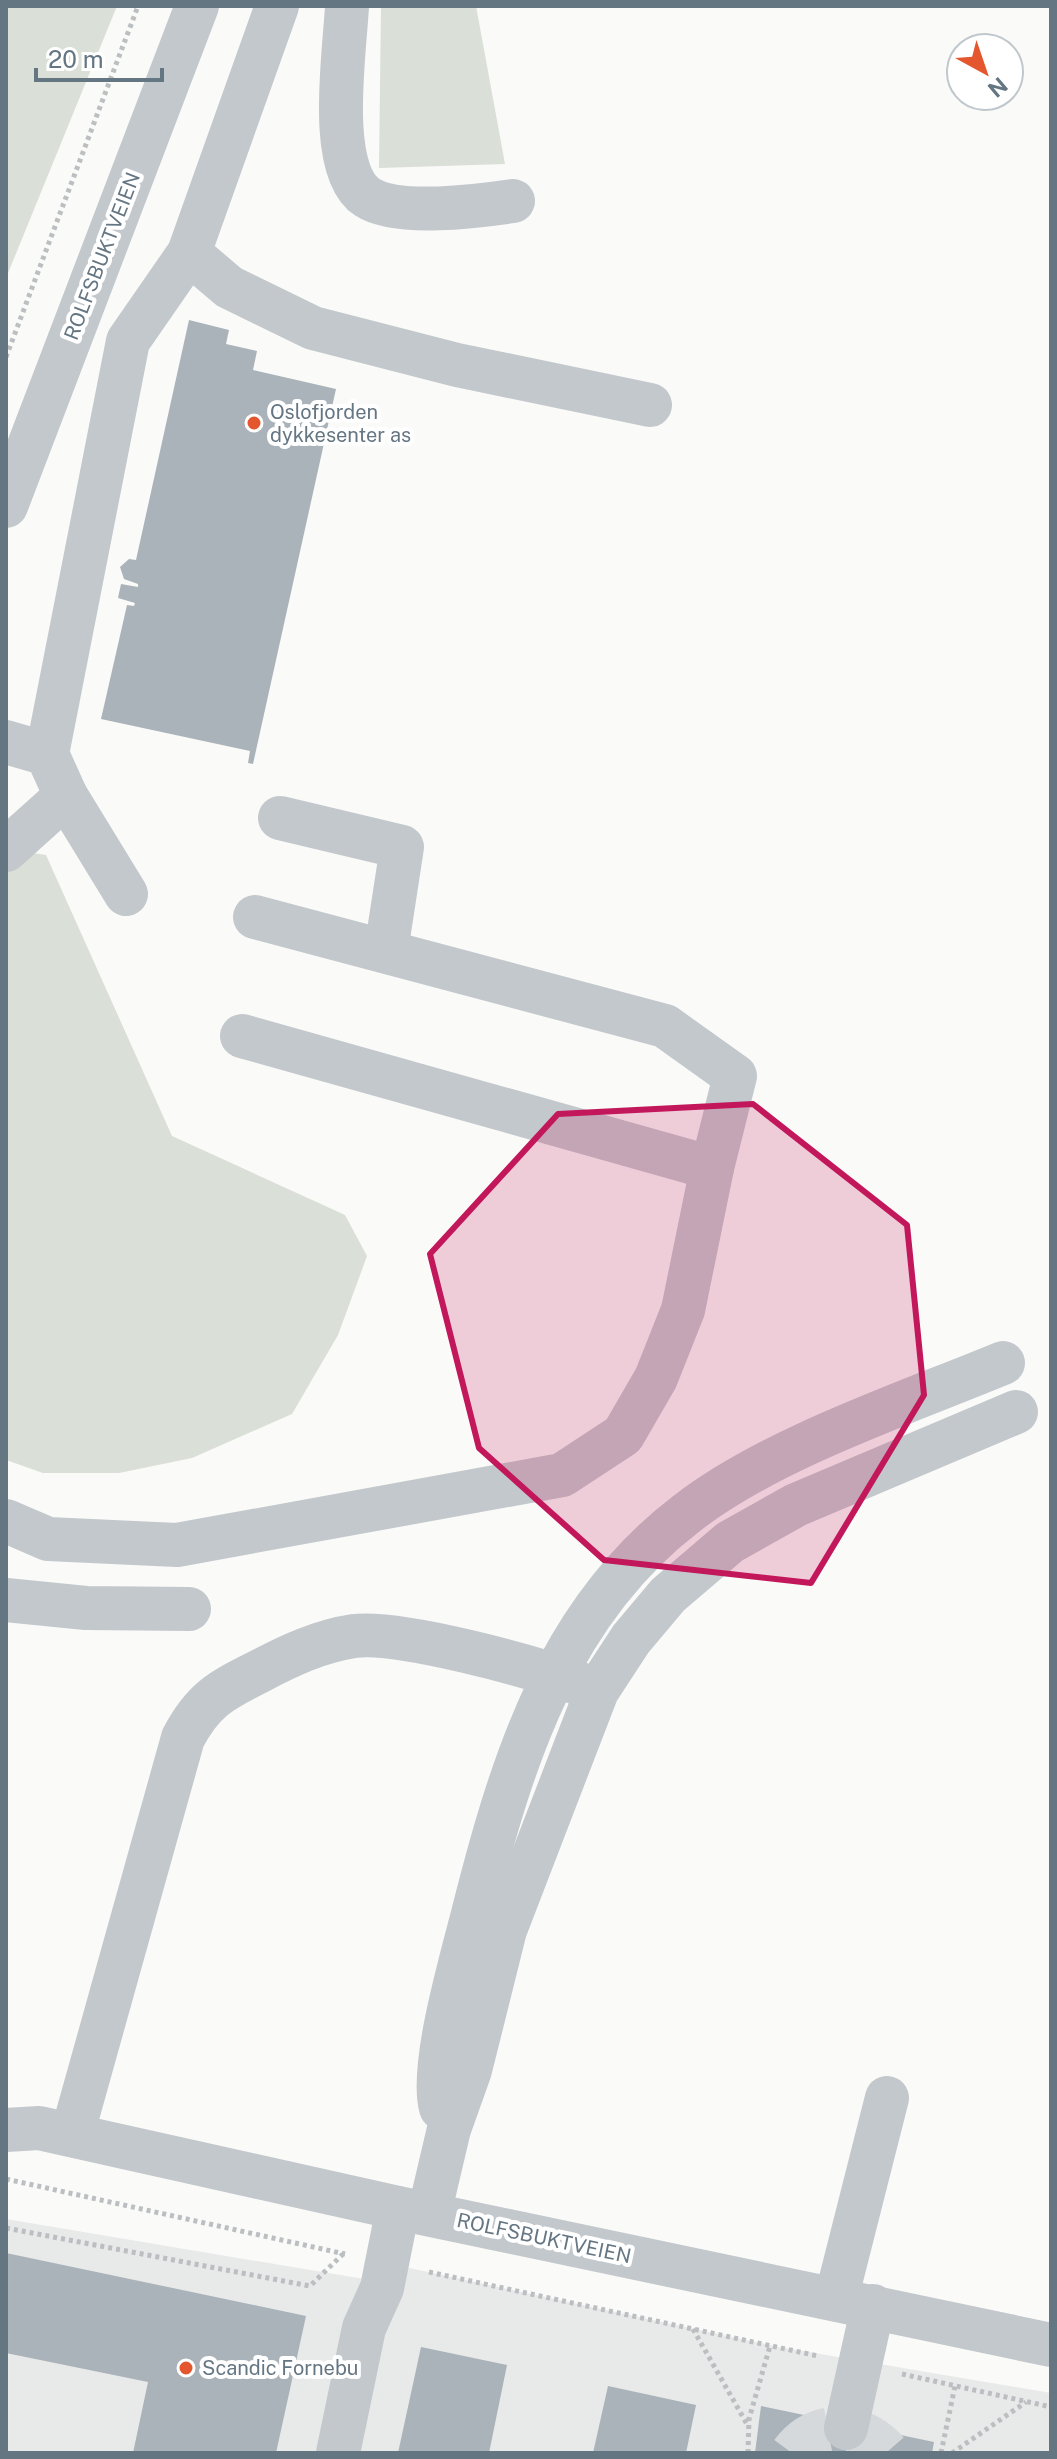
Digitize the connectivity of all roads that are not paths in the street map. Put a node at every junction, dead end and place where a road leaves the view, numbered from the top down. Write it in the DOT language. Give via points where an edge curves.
graph roads {
  1 [pos="197,6"];
  2 [pos="277,6"];
  3 [pos="347,6"];
  4 [pos="513,201"];
  5 [pos="189,253"];
  6 [pos="650,405"];
  7 [pos="6,506"];
  8 [pos="26,748"];
  9 [pos="66,796"];
  10 [pos="280,818"];
  11 [pos="6,850"];
  12 [pos="126,894"];
  13 [pos="255,917"];
  14 [pos="386,951"];
  15 [pos="242,1036"];
  16 [pos="712,1168"];
  17 [pos="1003,1363"];
  18 [pos="1016,1412"];
  19 [pos="6,1521"];
  20 [pos="6,1600"];
  21 [pos="189,1609"];
  22 [pos="553,1674"];
  23 [pos="597,1691"];
  24 [pos="887,2098"];
  25 [pos="31,2125"];
  26 [pos="449,2129"];
  27 [pos="414,2211"];
  28 [pos="854,2302"];
  29 [pos="1051,2345"];
  30 [pos="846,2428"];
  31 [pos="338,2453"];
  1 -- 7 [label="street, ROLFSBUKTVEIEN"];
  2 -- 5 [label="street"];
  3 -- 4 [label="street" via="341,150 350,178 367,197 427,208"];
  5 -- 6 [label="street" via="229,287 313,328"];
  5 -- 8 [label="street" via="128,341"];
  8 -- 9 [label="street"];
  9 -- 11 [label="street"];
  9 -- 12 [label="street"];
  10 -- 14 [label="street" via="402,847"];
  13 -- 14 [label="street"];
  14 -- 16 [label="street" via="665,1026 735,1076"];
  15 -- 16 [label="street"];
  16 -- 19 [label="street" via="683,1310 656,1378 623,1435 562,1475 177,1545 48,1539"];
  17 -- 22 [label="street" via="775,1461 687,1513 618,1579"];
  18 -- 23 [label="street" via="796,1505 730,1542 668,1595"];
  20 -- 21 [label="street" via="86,1608"];
  22 -- 23 [label="street"];
  22 -- 25 [label="street" via="378,1635 357,1636 284,1659 201,1707 183,1738"];
  22 -- 26 [label="street" via="516,1766 473,1915 439,2069 439,2104"];
  23 -- 26 [label="street" via="505,1930 470,2070"];
  24 -- 28 [label="street"];
  25 -- 27 [label="street, ROLFSBUKTVEIEN"];
  26 -- 27 [label="street"];
  27 -- 28 [label="street, ROLFSBUKTVEIEN"];
  27 -- 31 [label="street" via="386,2263 382,2288 364,2328"];
  28 -- 29 [label="street, ROLFSBUKTVEIEN"];
  28 -- 30 [label="street" via="861,2365"];
}
